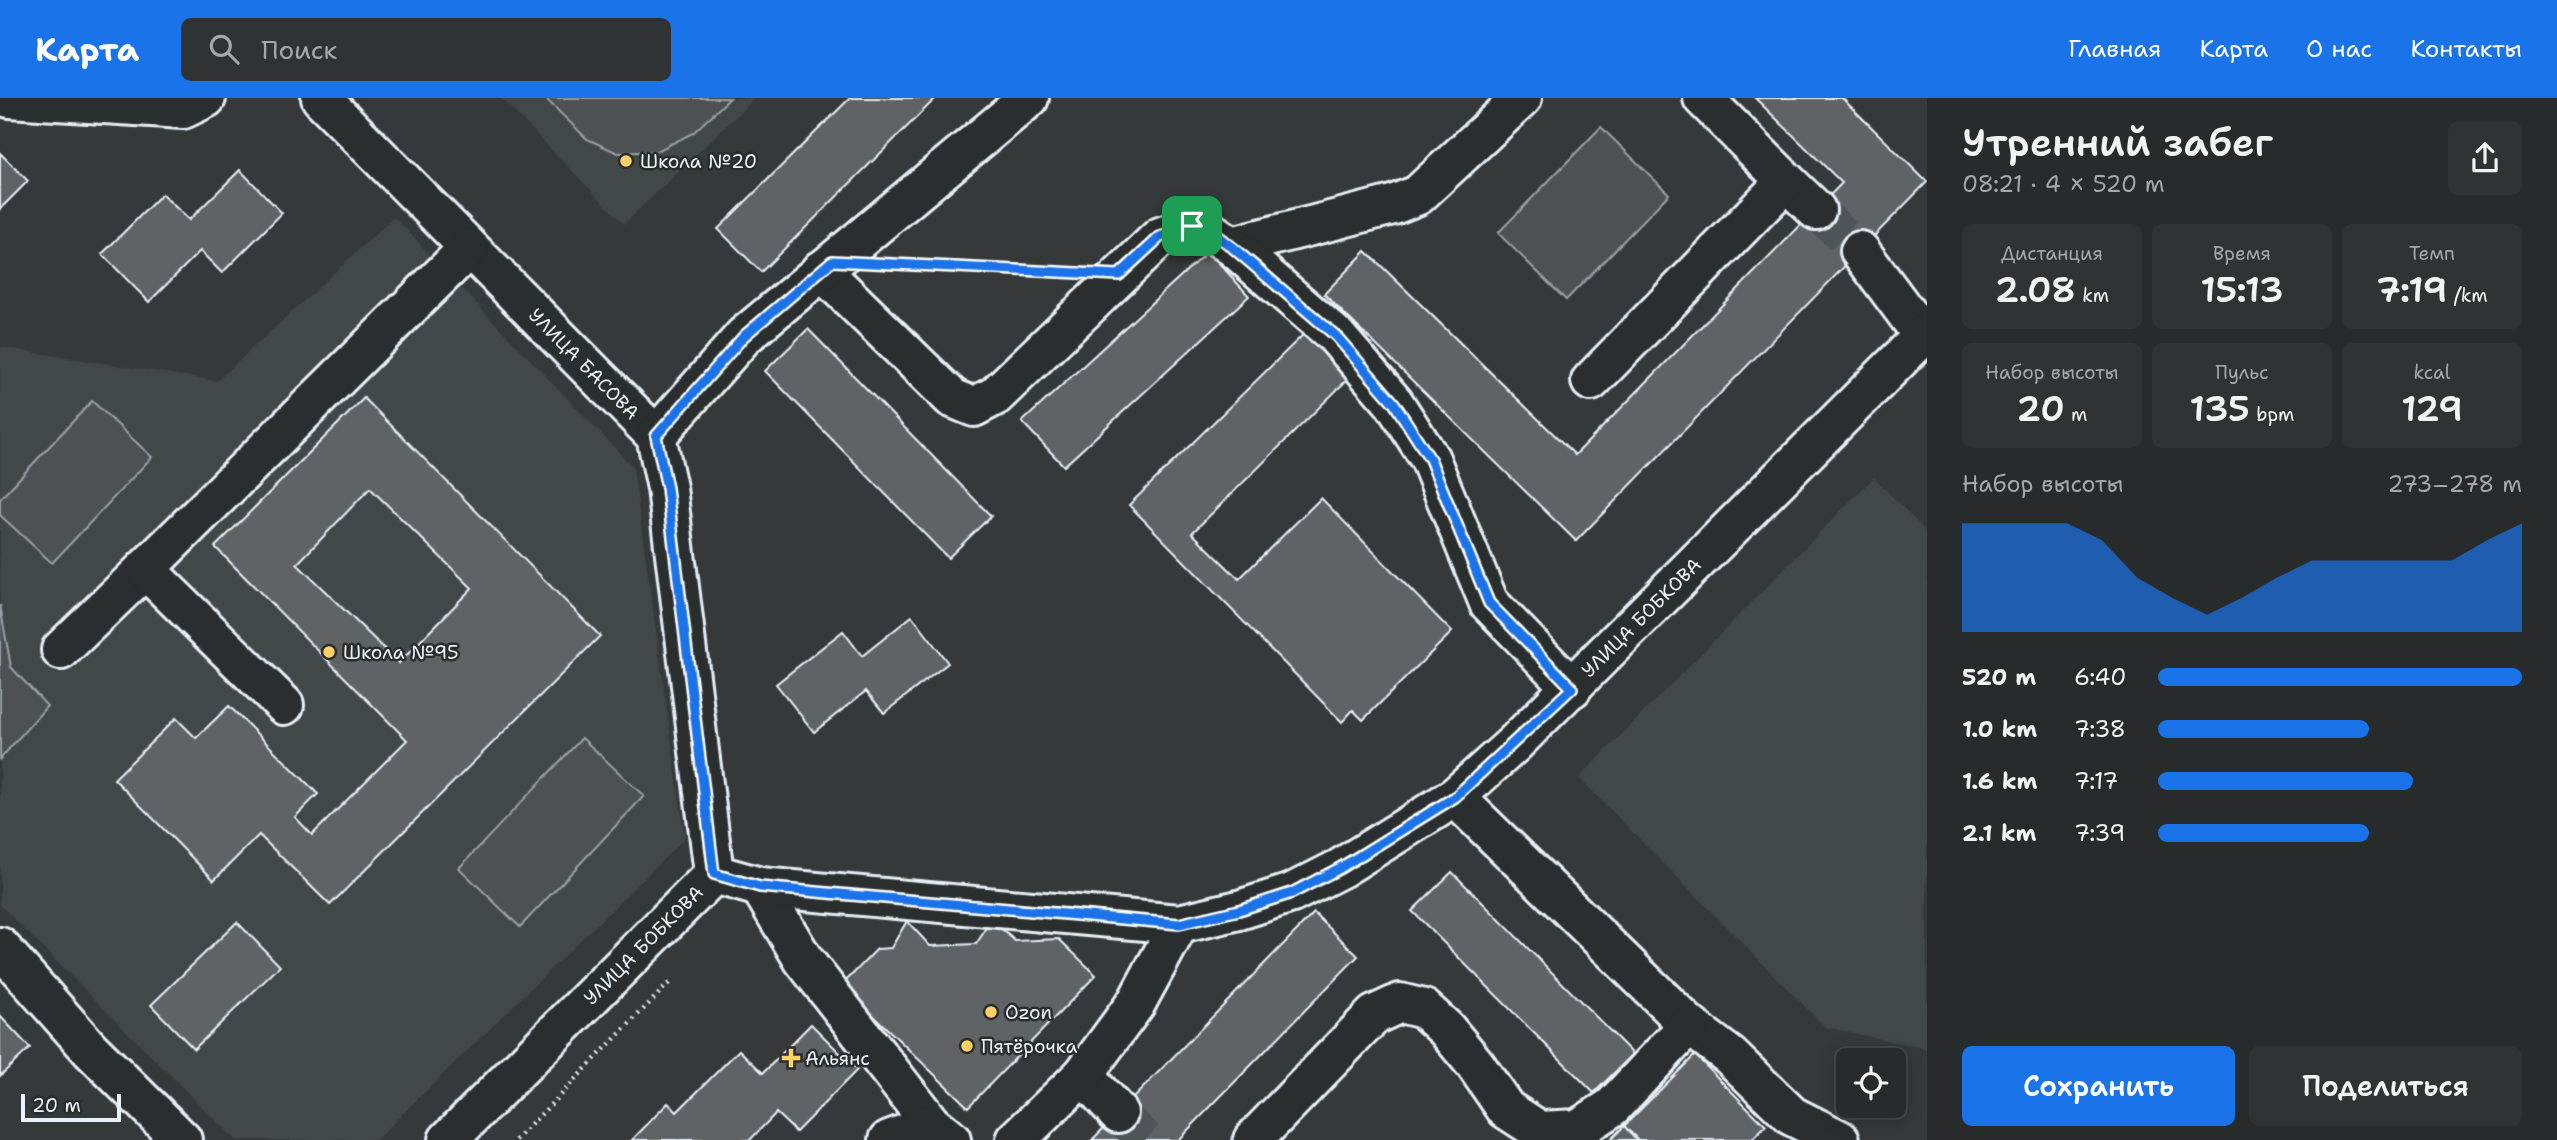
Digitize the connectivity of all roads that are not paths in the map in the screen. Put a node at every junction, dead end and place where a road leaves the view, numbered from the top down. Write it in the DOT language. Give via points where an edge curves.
graph roads {
  1 [pos="9,98"];
  2 [pos="206,98"];
  3 [pos="321,98"];
  4 [pos="1029,98"];
  5 [pos="1522,98"];
  6 [pos="1703,98"];
  7 [pos="1786,181"];
  8 [pos="1816,210"];
  9 [pos="1232,247"];
  10 [pos="469,248"];
  11 [pos="1860,251"];
  12 [pos="821,270"];
  13 [pos="1925,334"];
  14 [pos="1591,381"];
  15 [pos="656,436"];
  16 [pos="145,569"];
  17 [pos="61,650"];
  18 [pos="1572,688"];
  19 [pos="284,705"];
  20 [pos="1455,797"];
  21 [pos="714,874"];
  22 [pos="760,887"];
  23 [pos="1179,924"];
  24 [pos="0,947"];
  25 [pos="1689,1025"];
  26 [pos="1083,1075"];
  27 [pos="1118,1113"];
  28 [pos="941,1132"];
  29 [pos="182,1140"];
  30 [pos="448,1140"];
  31 [pos="889,1140"];
  32 [pos="1016,1140"];
  33 [pos="1253,1140"];
  34 [pos="1840,1140"];
  1 -- 2 [label="street" via="183,109"];
  3 -- 10 [label="street, УЛИЦА БАСОВА"];
  4 -- 12 [label="street"];
  5 -- 9 [label="street" via="1418,195"];
  6 -- 7 [label="street"];
  7 -- 8 [label="street"];
  7 -- 14 [label="street"];
  9 -- 12 [label="street" via="1212,232 1192,226 1160,237 995,396 974,407 952,398"];
  9 -- 18 [label="street" via="1336,336 1394,403 1430,459 1489,603"];
  10 -- 15 [label="street, УЛИЦА БАСОВА"];
  10 -- 16 [label="street"];
  11 -- 13 [label="street"];
  12 -- 15 [label="street" via="744,336"];
  13 -- 18 [label="street, УЛИЦА БОБКОВА"];
  15 -- 21 [label="street, УЛИЦА БАСОВА" via="667,488"];
  16 -- 17 [label="street"];
  16 -- 19 [label="street"];
  18 -- 20 [label="street, УЛИЦА БОБКОВА"];
  20 -- 23 [label="street, УЛИЦА БОБКОВА" via="1292,893"];
  20 -- 25 [label="street"];
  21 -- 22 [label="street, УЛИЦА БОБКОВА"];
  21 -- 30 [label="street, УЛИЦА БОБКОВА"];
  22 -- 23 [label="street, УЛИЦА БОБКОВА"];
  22 -- 28 [label="street" via="803,960"];
  23 -- 26 [label="street" via="1136,1003"];
  24 -- 29 [label="street" via="90,1049"];
  25 -- 33 [label="street" via="1612,1107 1578,1129 1540,1131 1506,1109 1446,1029 1424,1009 1400,1003 1374,1015"];
  25 -- 34 [label="street" via="1730,1056 1792,1116"];
  26 -- 27 [label="street"];
  26 -- 32 [label="street"];
  28 -- 31 [label="street"];
}
